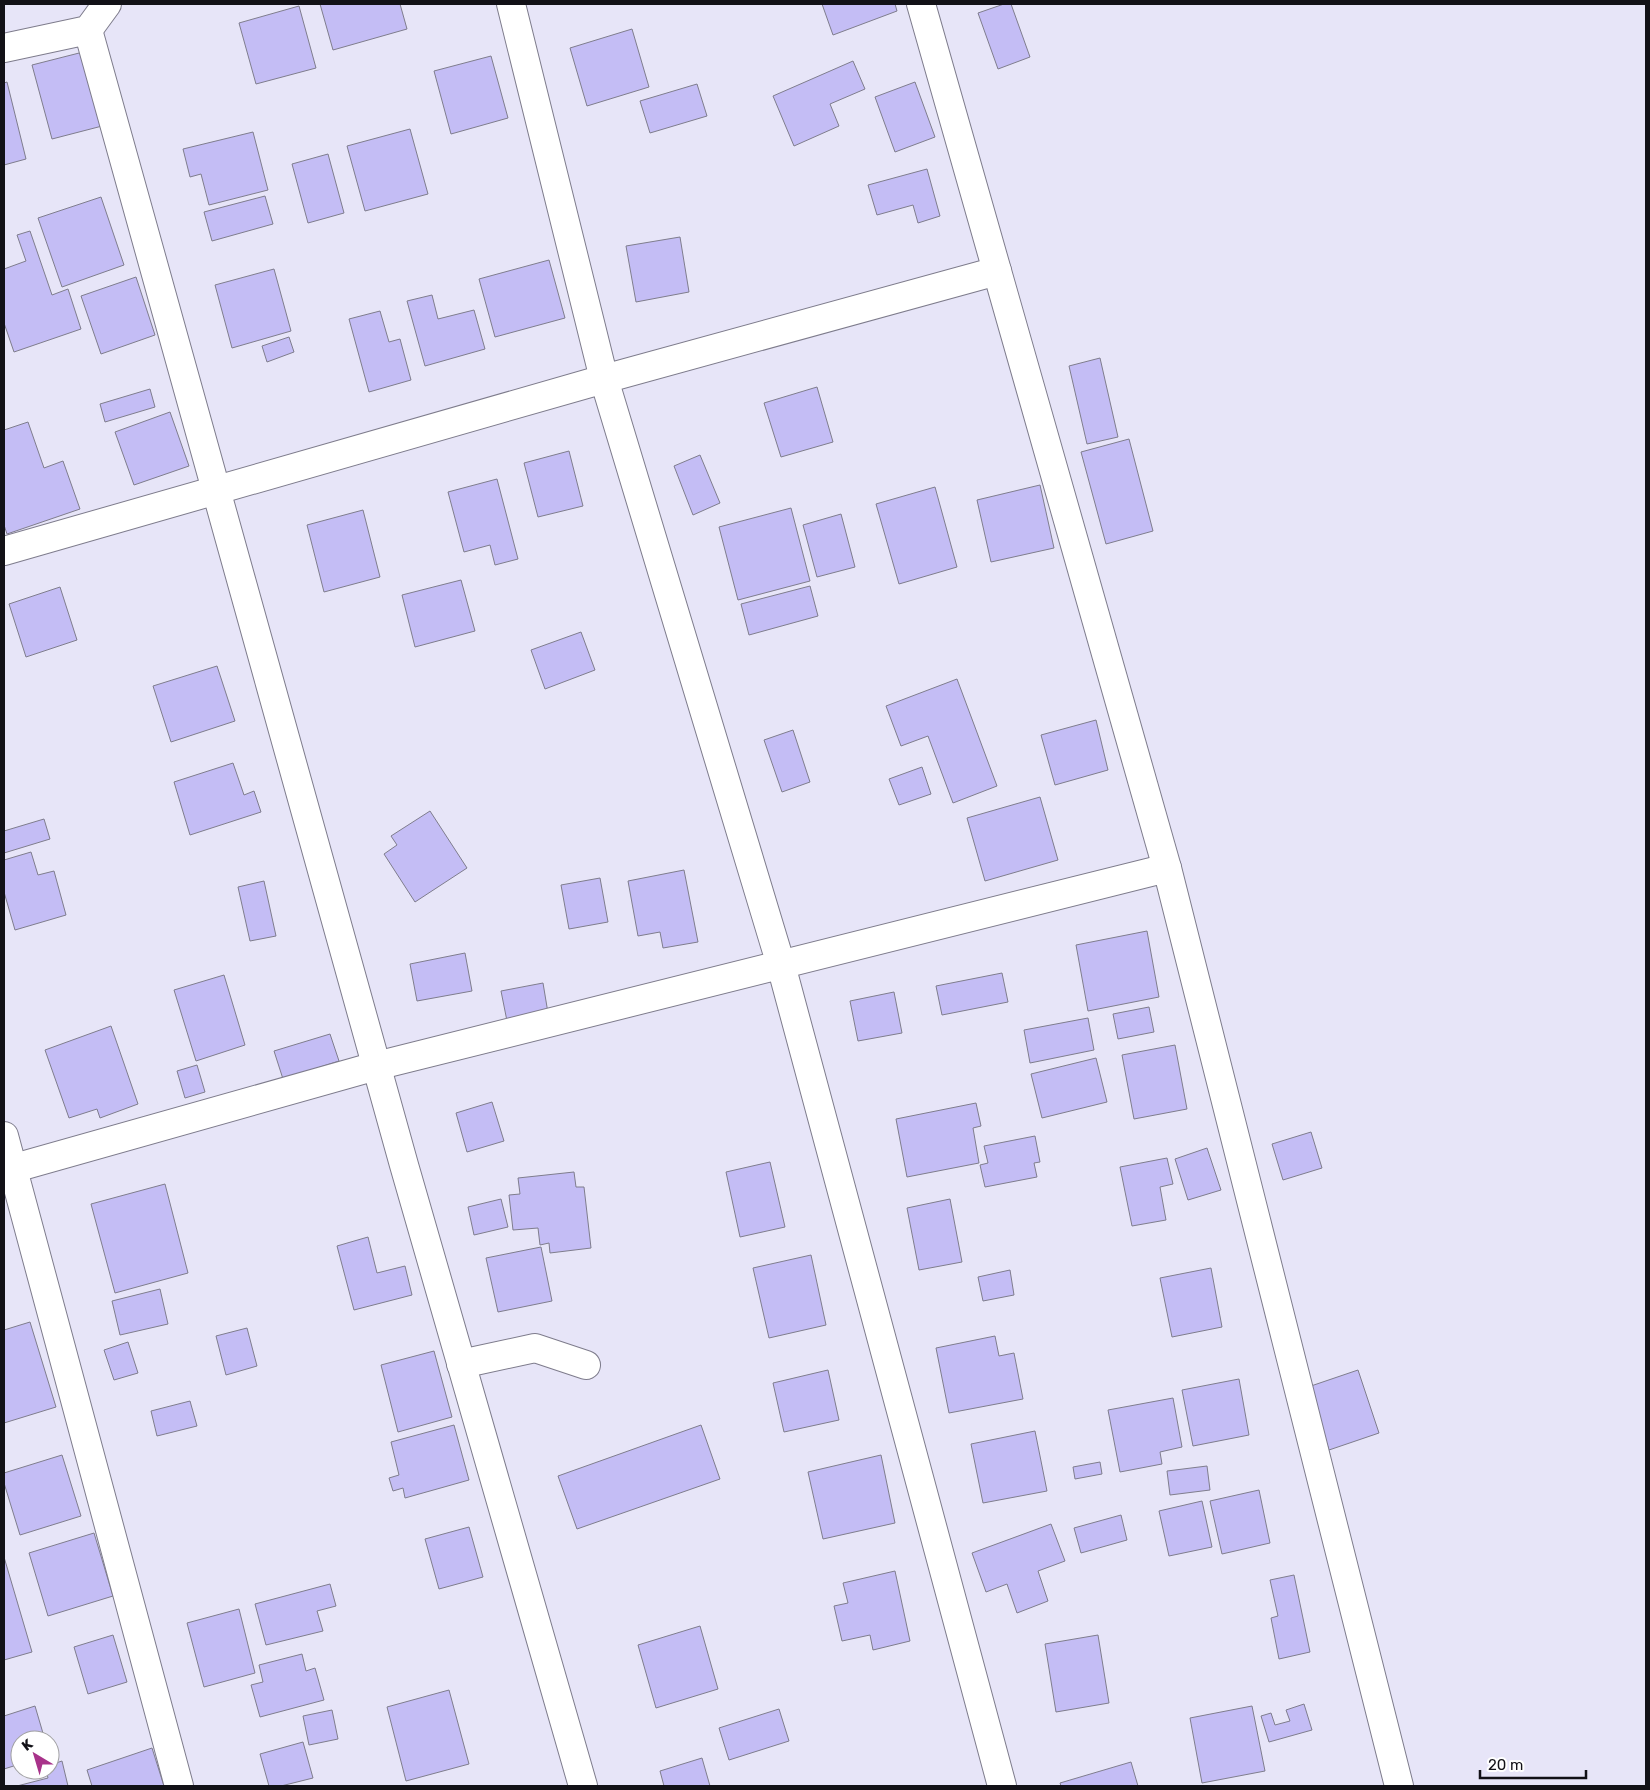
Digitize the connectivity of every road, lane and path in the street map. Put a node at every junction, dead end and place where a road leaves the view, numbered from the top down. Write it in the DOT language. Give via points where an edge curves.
graph roads {
  1 [pos="107,4"];
  2 [pos="511,4"];
  3 [pos="921,4"];
  4 [pos="88,30"];
  5 [pos="4,48"];
  6 [pos="997,271"];
  7 [pos="604,379"];
  8 [pos="217,490"];
  9 [pos="4,551"];
  10 [pos="1167,868"];
  11 [pos="781,966"];
  12 [pos="376,1066"];
  13 [pos="4,1136"];
  14 [pos="8,1170"];
  15 [pos="461,1364"];
  16 [pos="586,1366"];
  17 [pos="179,1786"];
  18 [pos="583,1786"];
  19 [pos="1002,1786"];
  20 [pos="1399,1786"];
  1 -- 4 [label="street"];
  2 -- 7 [label="street"];
  3 -- 6 [label="street"];
  4 -- 5 [label="street"];
  4 -- 8 [label="street"];
  6 -- 7 [label="street"];
  6 -- 10 [label="street"];
  7 -- 8 [label="street"];
  7 -- 11 [label="street"];
  8 -- 9 [label="street"];
  8 -- 12 [label="street"];
  10 -- 11 [label="street"];
  10 -- 20 [label="street"];
  11 -- 12 [label="street"];
  11 -- 19 [label="street"];
  12 -- 14 [label="street"];
  12 -- 15 [label="street"];
  13 -- 14 [label="street"];
  14 -- 17 [label="street"];
  15 -- 16 [label="street" via="535,1348"];
  15 -- 18 [label="street"];
}
